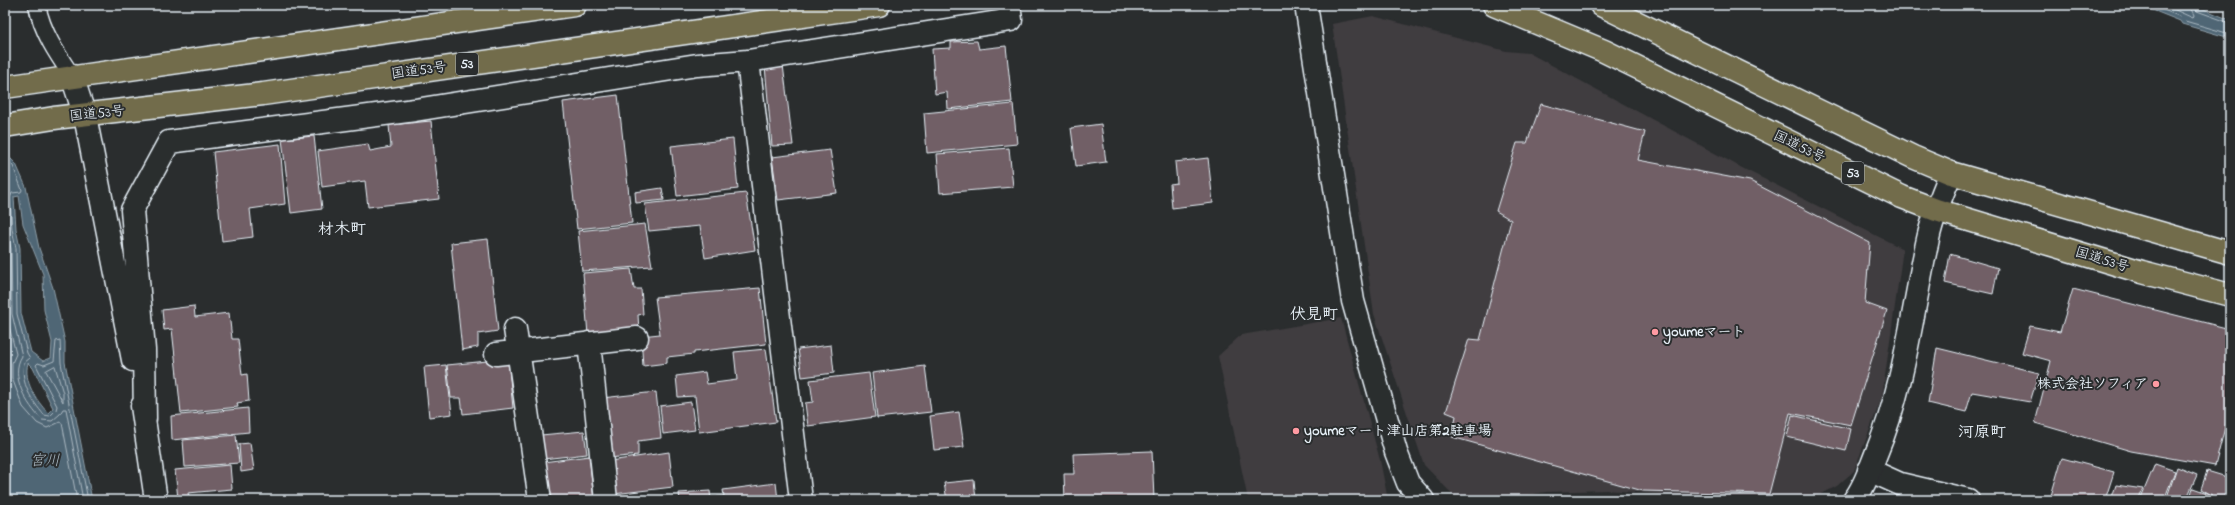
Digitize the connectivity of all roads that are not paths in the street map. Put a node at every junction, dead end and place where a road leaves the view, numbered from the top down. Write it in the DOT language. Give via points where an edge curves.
graph roads {
  1 [pos="37,5"];
  2 [pos="575,5"];
  3 [pos="879,5"];
  4 [pos="1009,5"];
  5 [pos="1306,5"];
  6 [pos="1494,5"];
  7 [pos="1601,5"];
  8 [pos="748,61"];
  9 [pos="72,76"];
  10 [pos="5,87"];
  11 [pos="85,116"];
  12 [pos="5,126"];
  13 [pos="1951,173"];
  14 [pos="1936,210"];
  15 [pos="2230,253"];
  16 [pos="2230,295"];
  17 [pos="515,329"];
  18 [pos="637,338"];
  19 [pos="589,343"];
  20 [pos="518,351"];
  21 [pos="496,354"];
  22 [pos="145,419"];
  23 [pos="1869,470"];
  24 [pos="156,500"];
  25 [pos="540,500"];
  26 [pos="606,500"];
  27 [pos="801,500"];
  28 [pos="1422,500"];
  29 [pos="1854,500"];
  30 [pos="1968,500"];
  1 -- 9 [label="lane" via="51,44"];
  2 -- 9 [label="highway"];
  3 -- 11 [label="highway, 国道53号 / 53" via="263,94"];
  4 -- 8 [label="street" via="1011,20"];
  5 -- 28 [label="street" via="1353,301 1396,452 1408,483"];
  6 -- 14 [label="highway, 国道53号 / 53" via="1604,51 1902,197"];
  7 -- 13 [label="highway" via="1913,157"];
  8 -- 22 [label="street" via="697,65 415,110 169,142 132,210 144,350"];
  8 -- 27 [label="street"];
  9 -- 10 [label="highway"];
  9 -- 11 [label="street"];
  11 -- 12 [label="highway, 国道53号 / 53"];
  11 -- 22 [label="street"];
  13 -- 14 [label="street"];
  13 -- 15 [label="highway"];
  14 -- 16 [label="highway, 国道53号 / 53" via="2142,272"];
  14 -- 23 [label="street" via="1890,421"];
  17 -- 20 [label="street"];
  18 -- 19 [label="street"];
  19 -- 20 [label="street"];
  19 -- 26 [label="street"];
  20 -- 21 [label="street"];
  20 -- 25 [label="street"];
  22 -- 24 [label="street"];
  23 -- 29 [label="street"];
  23 -- 30 [label="street" via="1900,484"];
}
